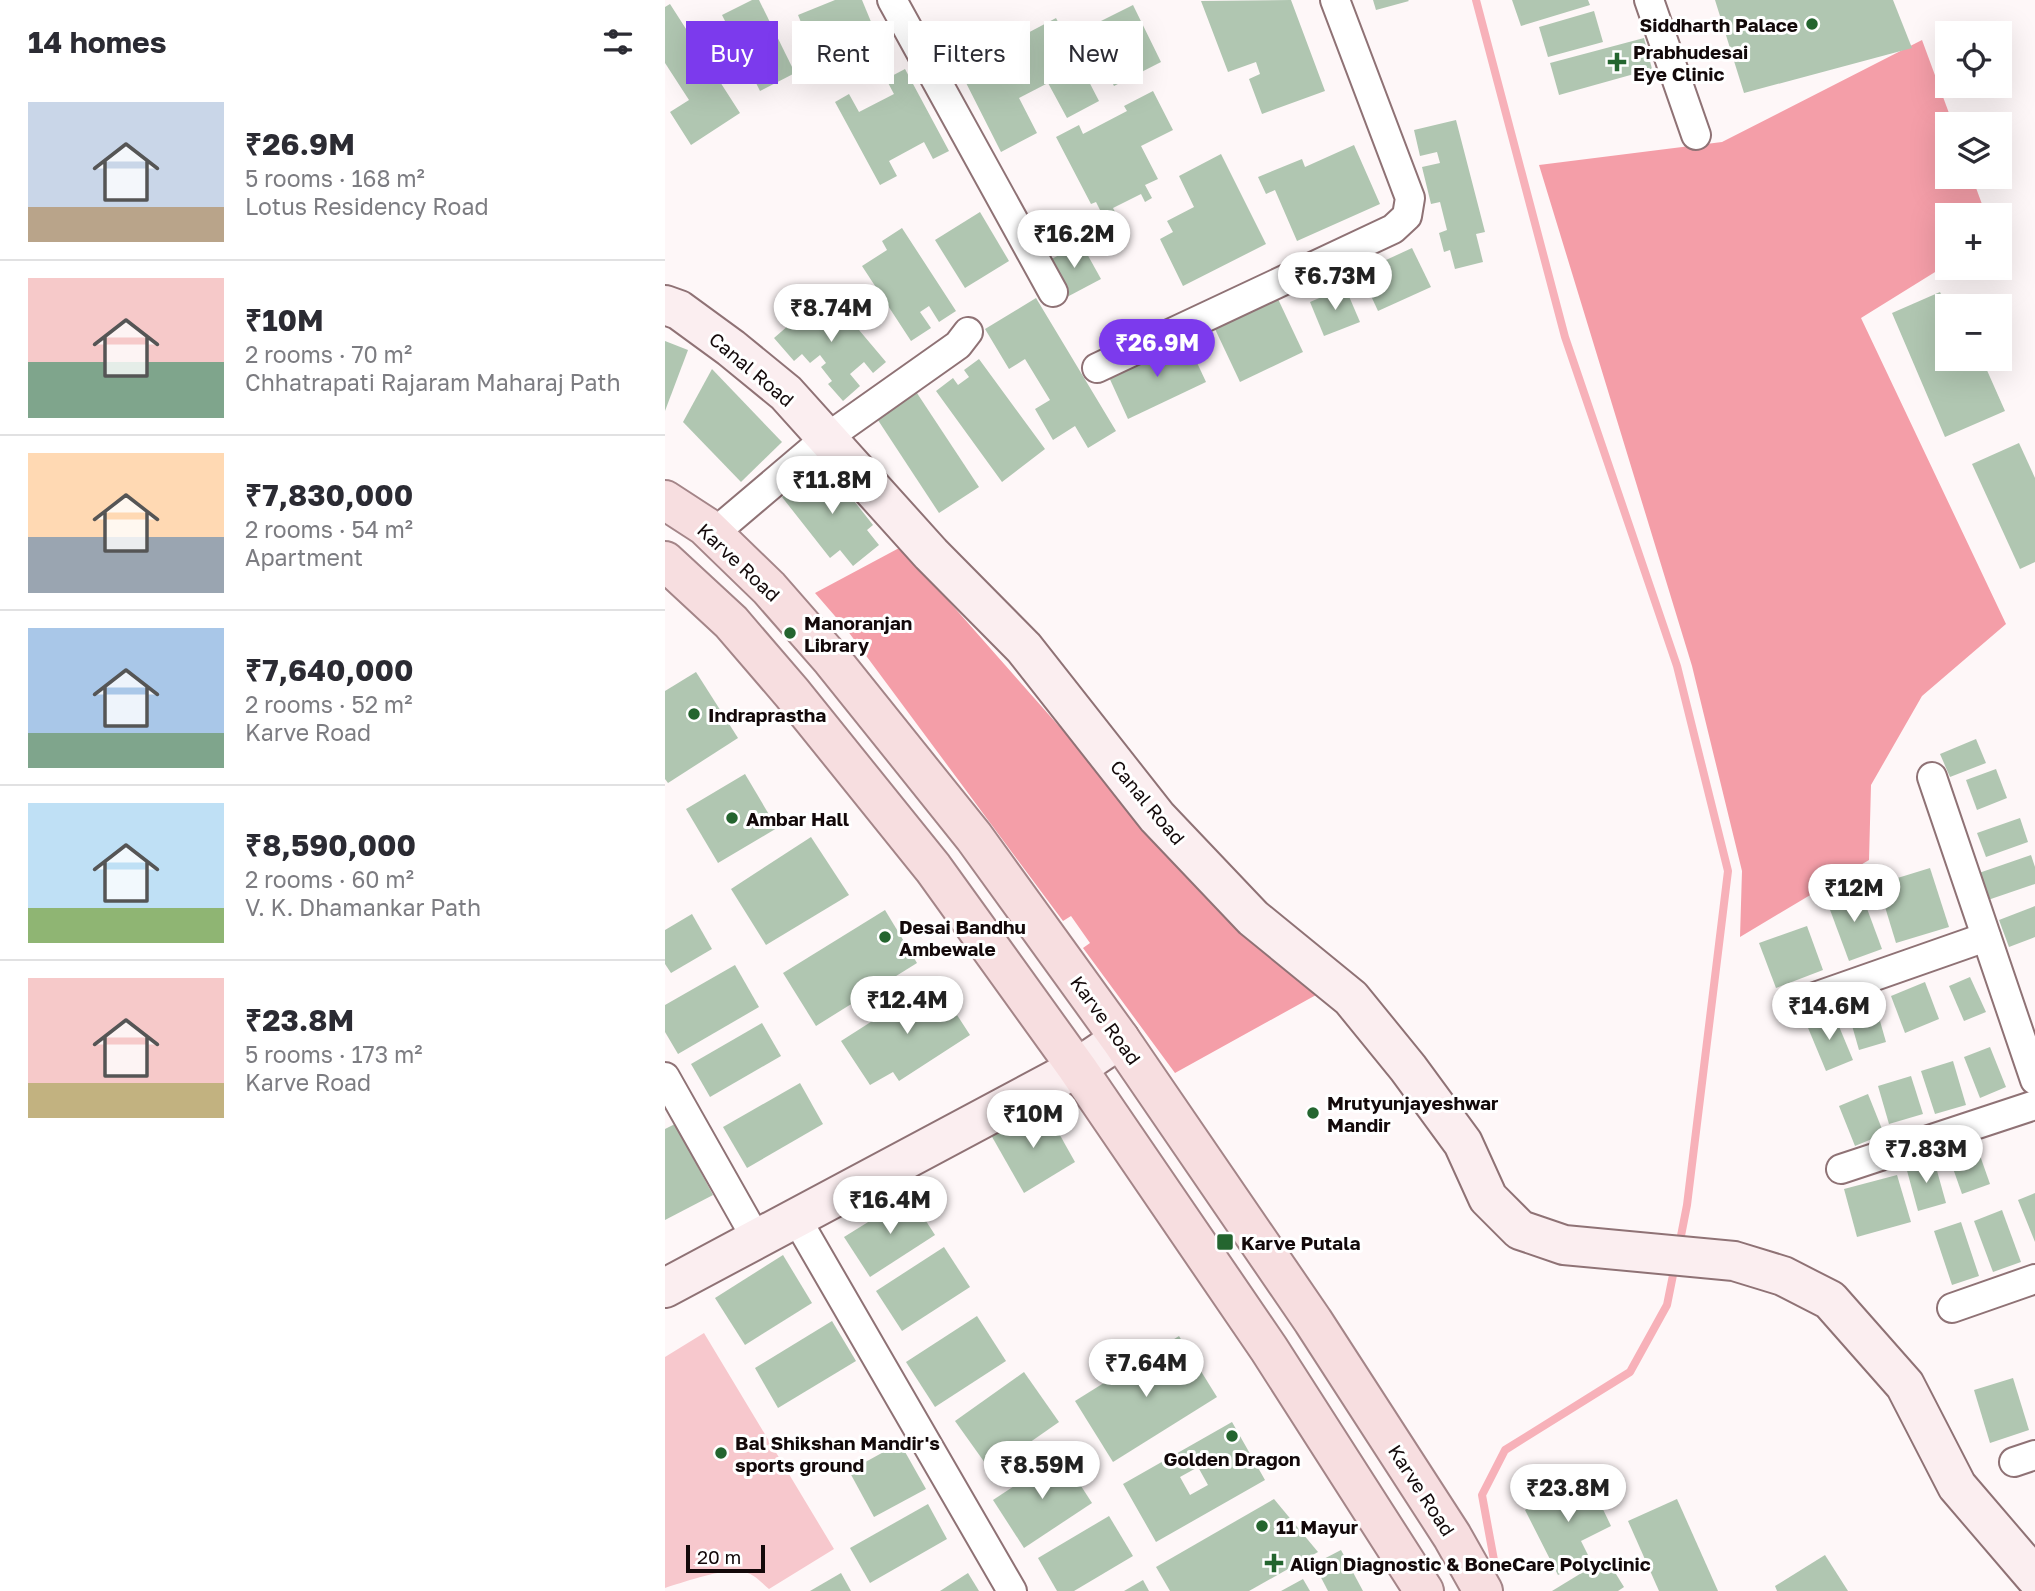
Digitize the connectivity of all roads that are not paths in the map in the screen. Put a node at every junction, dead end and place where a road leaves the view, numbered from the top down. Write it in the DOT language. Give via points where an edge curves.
graph roads {
  1 [pos="892,0"];
  2 [pos="1335,0"];
  3 [pos="1650,0"];
  4 [pos="1696,135"];
  5 [pos="1053,292"];
  6 [pos="665,305"];
  7 [pos="968,332"];
  8 [pos="1097,368"];
  9 [pos="825,439"];
  10 [pos="665,500"];
  11 [pos="713,534"];
  12 [pos="665,561"];
  13 [pos="1932,777"];
  14 [pos="1986,937"];
  15 [pos="1789,1006"];
  16 [pos="1120,1039"];
  17 [pos="1077,1068"];
  18 [pos="665,1077"];
  19 [pos="2035,1080"];
  20 [pos="2035,1105"];
  21 [pos="1841,1169"];
  22 [pos="796,1218"];
  23 [pos="756,1238"];
  24 [pos="2035,1279"];
  25 [pos="665,1288"];
  26 [pos="1952,1308"];
  27 [pos="2035,1577"];
  28 [pos="1012,1591"];
  29 [pos="1424,1591"];
  30 [pos="1483,1591"];
  1 -- 5 [label="street"];
  2 -- 8 [label="street" via="1410,198 1407,216 1393,229"];
  3 -- 4 [label="street"];
  6 -- 9 [label="street, Canal Road" via="679,310 786,393"];
  7 -- 9 [label="street" via="958,345"];
  9 -- 11 [label="street"];
  9 -- 27 [label="street, Canal Road" via="1024,648 1157,817 1253,918 1352,998 1463,1143 1488,1198 1520,1230 1564,1245 1734,1261 1783,1276 1830,1300 1905,1385 1957,1486"];
  10 -- 11 [label="main road, Karve Road"];
  11 -- 16 [label="main road, Karve Road" via="769,587 832,660 974,837"];
  12 -- 17 [label="main road" via="731,622 792,693 933,868"];
  13 -- 14 [label="street"];
  14 -- 15 [label="street"];
  14 -- 19 [label="street"];
  16 -- 17 [label="street"];
  16 -- 30 [label="main road, Karve Road" via="1313,1321"];
  17 -- 22 [label="street"];
  17 -- 29 [label="main road" via="1269,1349"];
  18 -- 23 [label="street"];
  20 -- 21 [label="street"];
  22 -- 23 [label="street"];
  22 -- 28 [label="street"];
  23 -- 25 [label="street"];
  24 -- 26 [label="street"];
}
